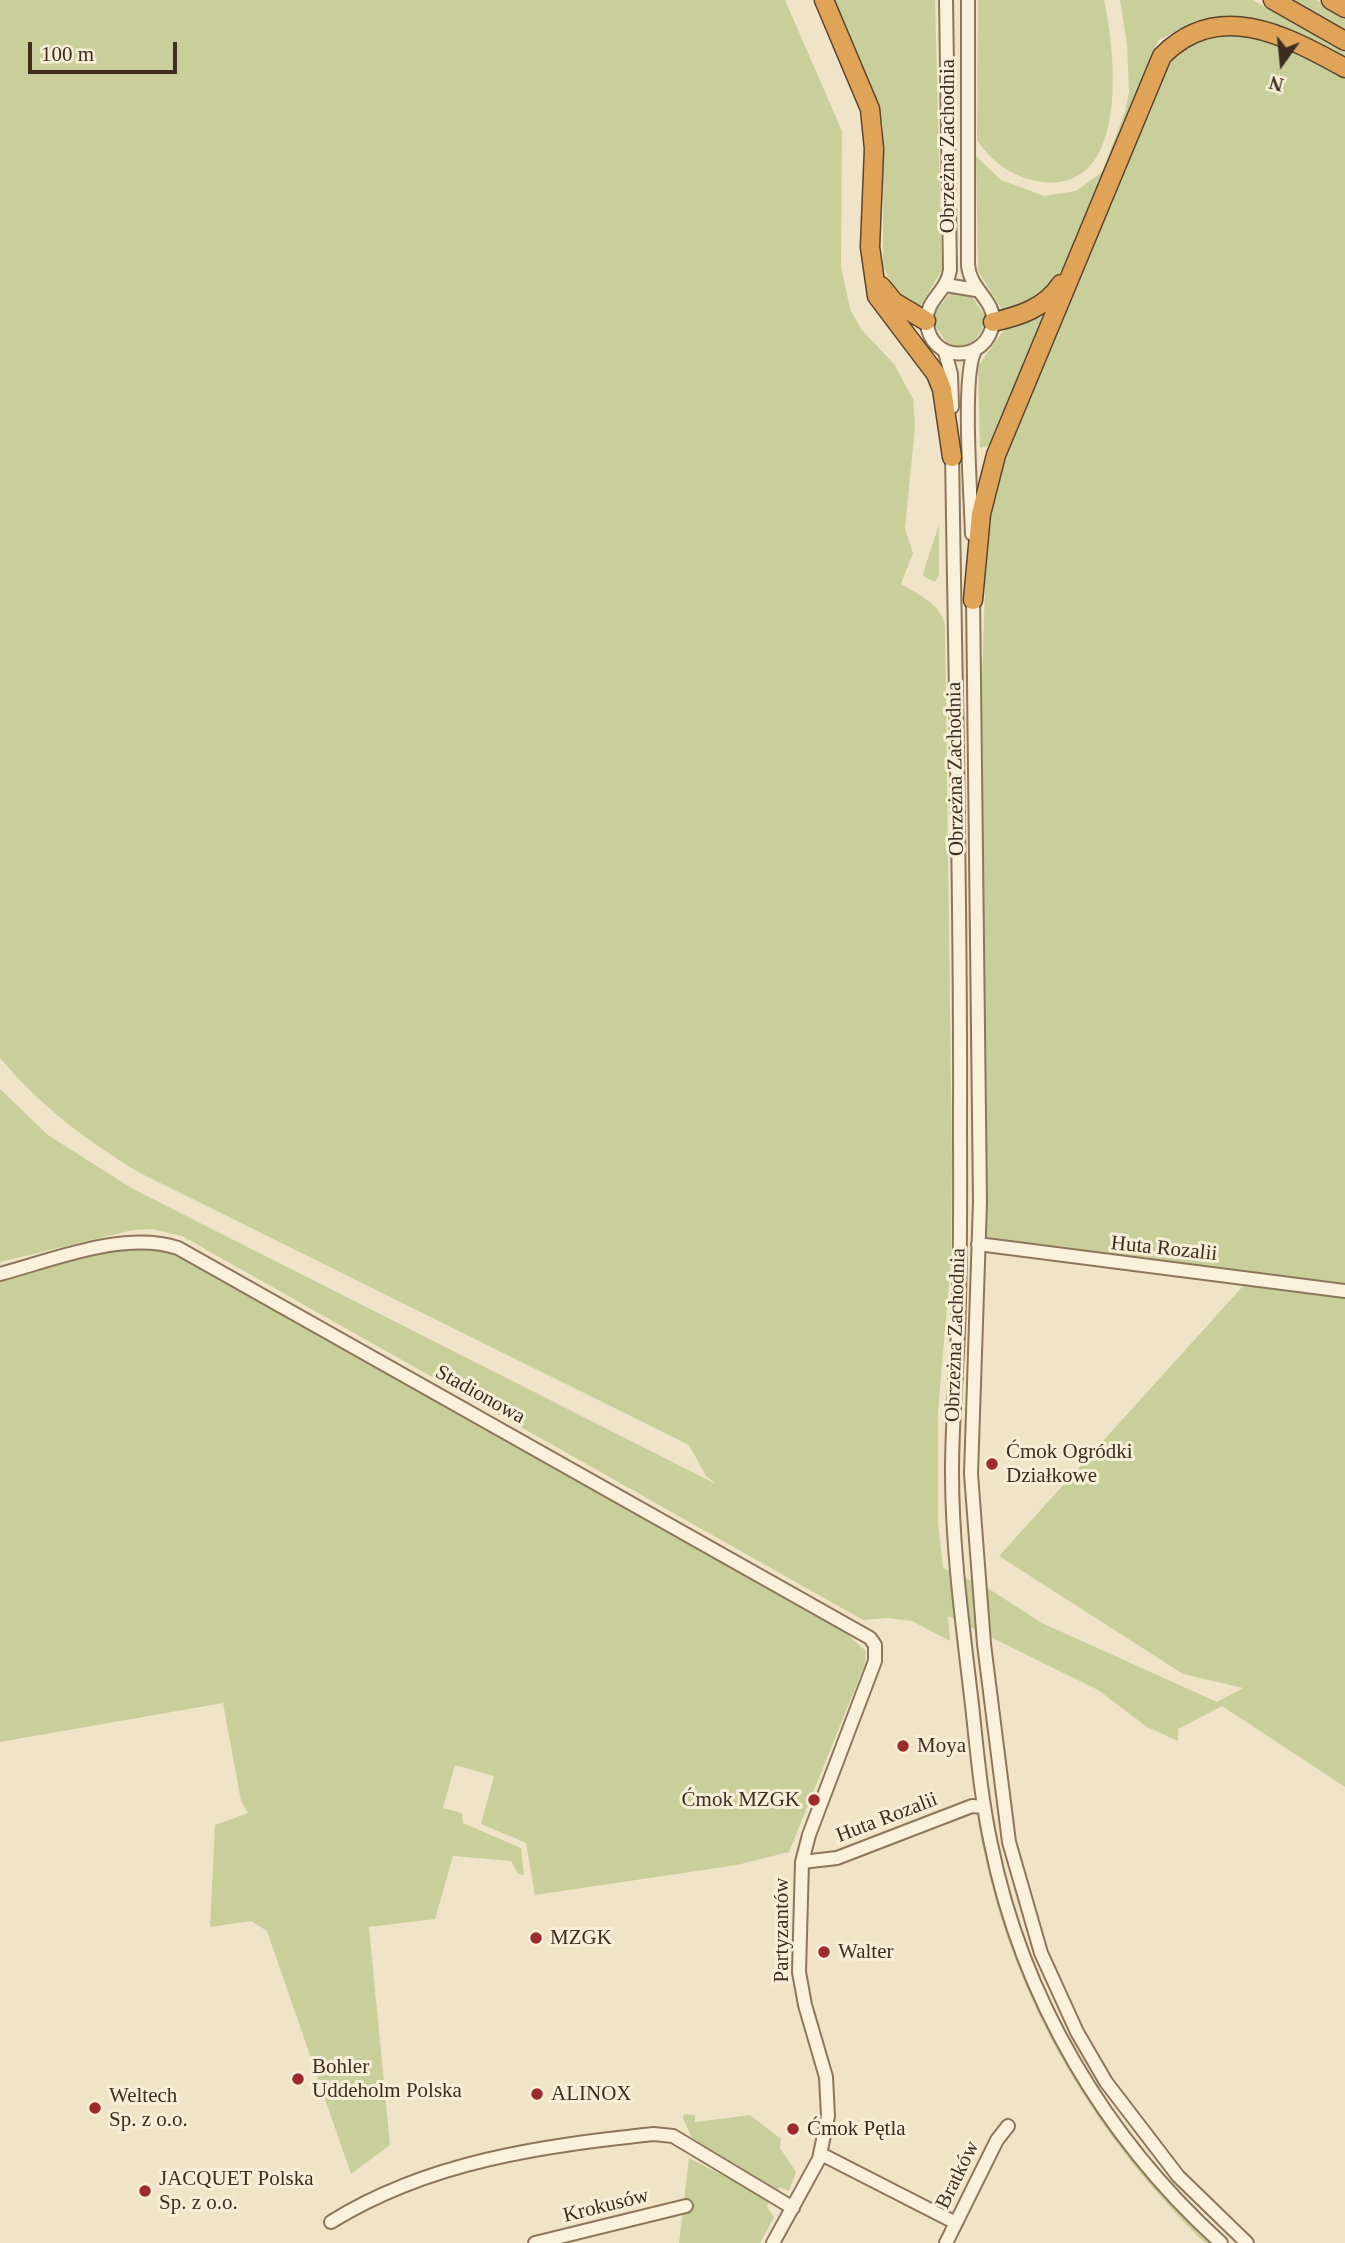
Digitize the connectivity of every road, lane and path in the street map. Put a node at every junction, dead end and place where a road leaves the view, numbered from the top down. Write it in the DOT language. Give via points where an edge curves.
graph roads {
  1 [pos="824,0"];
  2 [pos="946,0"];
  3 [pos="968,0"];
  4 [pos="1273,0"];
  5 [pos="1331,0"];
  6 [pos="1345,8"];
  7 [pos="1345,41"];
  8 [pos="1345,68"];
  9 [pos="1081,252"];
  10 [pos="874,274"];
  11 [pos="946,285"];
  12 [pos="976,290"];
  13 [pos="926,321"];
  14 [pos="993,322"];
  15 [pos="945,352"];
  16 [pos="974,353"];
  17 [pos="952,457"];
  18 [pos="973,600"];
  19 [pos="978,1244"];
  20 [pos="0,1274"];
  21 [pos="1345,1291"];
  22 [pos="863,1693"];
  23 [pos="984,1807"];
  24 [pos="802,1862"];
  25 [pos="1009,2126"];
  26 [pos="821,2154"];
  27 [pos="686,2206"];
  28 [pos="793,2207"];
  29 [pos="331,2222"];
  30 [pos="956,2223"];
  31 [pos="535,2243"];
  32 [pos="773,2243"];
  33 [pos="946,2243"];
  34 [pos="1221,2243"];
  35 [pos="1248,2243"];
  1 -- 10 [label="highway" via="870,109"];
  2 -- 11 [label="street, Obrzeżna Zachodnia" via="950,257"];
  3 -- 12 [label="street, Obrzeżna Zachodnia" via="968,265"];
  4 -- 7 [label="highway"];
  5 -- 6 [label="highway"];
  8 -- 9 [label="highway" via="1253,18 1210,16 1184,30 1162,56"];
  9 -- 14 [label="highway" via="1047,301"];
  9 -- 18 [label="highway" via="996,455 981,514"];
  10 -- 13 [label="highway" via="894,302"];
  10 -- 17 [label="highway" via="877,296 885,310 936,374"];
  11 -- 12 [label="street"];
  11 -- 13 [label="street" via="927,310"];
  12 -- 14 [label="street" via="991,307"];
  13 -- 15 [label="street" via="932,339"];
  14 -- 16 [label="street"];
  15 -- 16 [label="street"];
  15 -- 17 [label="street, Obrzeżna Zachodnia" via="951,374"];
  16 -- 18 [label="street, Obrzeżna Zachodnia" via="969,396"];
  17 -- 23 [label="street, Obrzeżna Zachodnia" via="961,909 960,1203 952,1475 964,1638"];
  18 -- 19 [label="street, Obrzeżna Zachodnia"];
  19 -- 21 [label="street, Huta Rozalii"];
  19 -- 35 [label="street, Obrzeżna Zachodnia" via="971,1460 974,1531 1009,1842 1029,1917 1085,2048 1129,2115 1186,2185"];
  20 -- 22 [label="street, Stadionowa" via="135,1241 178,1248 863,1632 876,1653"];
  22 -- 24 [label="street, Partyzantów"];
  23 -- 24 [label="street, Huta Rozalii" via="972,1806 837,1858"];
  23 -- 34 [label="street, Obrzeżna Zachodnia" via="1012,1922 1069,2055 1138,2156"];
  24 -- 26 [label="street, Partyzantów" via="800,1976 828,2087"];
  25 -- 30 [label="street, Bratków" via="997,2140"];
  26 -- 28 [label="street, Partyzantów"];
  26 -- 30 [label="street"];
  27 -- 31 [label="street, Krokusów"];
  28 -- 29 [label="street" via="673,2136 654,2134 542,2147 462,2165 394,2189"];
  28 -- 32 [label="street, Partyzantów"];
  30 -- 33 [label="street, Bratków"];
}
